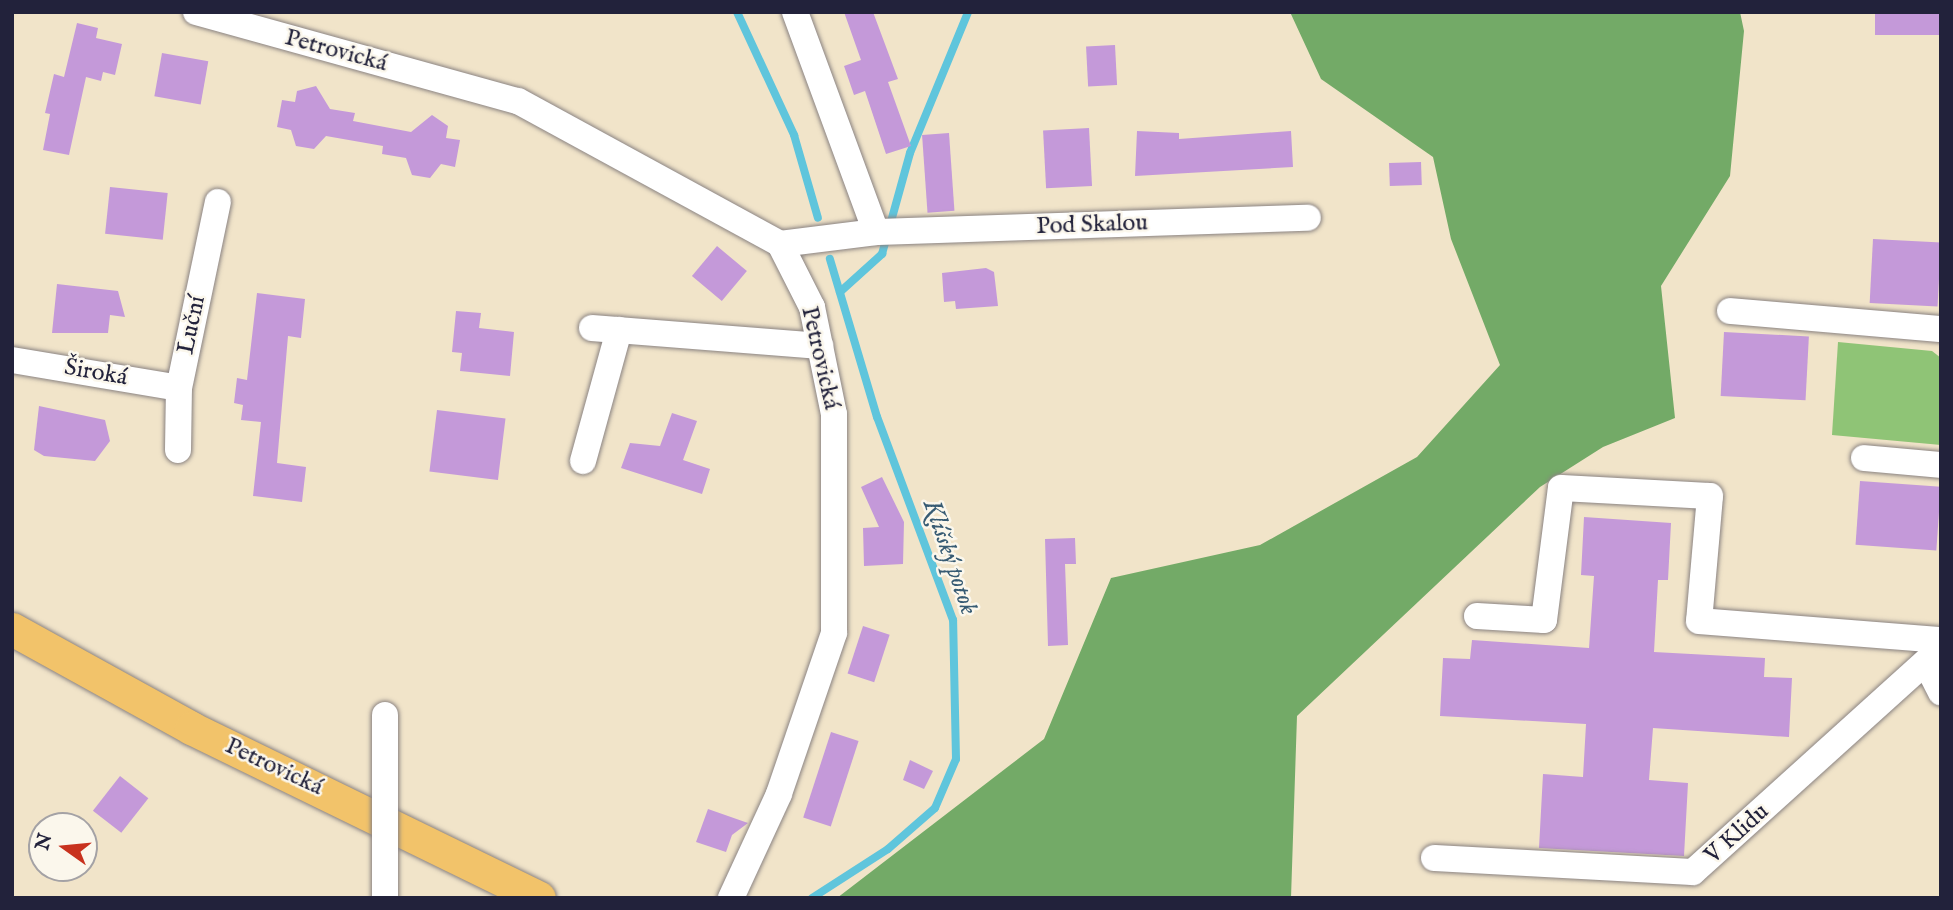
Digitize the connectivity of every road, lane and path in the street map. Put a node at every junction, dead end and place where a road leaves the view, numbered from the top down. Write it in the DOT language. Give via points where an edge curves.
graph roads {
  1 [pos="197,12"];
  2 [pos="795,12"];
  3 [pos="261,21"];
  4 [pos="218,202"];
  5 [pos="1308,218"];
  6 [pos="877,232"];
  7 [pos="780,244"];
  8 [pos="1730,311"];
  9 [pos="592,328"];
  10 [pos="1941,329"];
  11 [pos="620,330"];
  12 [pos="820,346"];
  13 [pos="12,360"];
  14 [pos="179,388"];
  15 [pos="178,450"];
  16 [pos="1864,458"];
  17 [pos="583,461"];
  18 [pos="1941,465"];
  19 [pos="1477,616"];
  20 [pos="12,629"];
  21 [pos="1941,640"];
  22 [pos="1933,655"];
  23 [pos="1941,692"];
  24 [pos="385,715"];
  25 [pos="1434,858"];
  26 [pos="385,898"];
  27 [pos="539,898"];
  28 [pos="731,898"];
  1 -- 3 [label="street, Petrovická"];
  2 -- 6 [label="street"];
  3 -- 7 [label="street, Petrovická" via="518,101"];
  4 -- 14 [label="street, Luční"];
  5 -- 6 [label="street, Pod Skalou"];
  6 -- 7 [label="street, Pod Skalou"];
  7 -- 12 [label="street, Petrovická" via="812,307"];
  8 -- 10 [label="street"];
  9 -- 11 [label="street"];
  11 -- 12 [label="street"];
  11 -- 17 [label="street"];
  12 -- 28 [label="street, Petrovická" via="834,414 834,633 779,794"];
  13 -- 14 [label="street, Široká"];
  14 -- 15 [label="street, Luční"];
  16 -- 18 [label="street"];
  19 -- 21 [label="street" via="1544,620 1561,488 1710,496 1699,621"];
  20 -- 27 [label="main road, Petrovická" via="191,728"];
  22 -- 23 [label="street"];
  22 -- 25 [label="street, V Klidu" via="1693,872"];
  24 -- 26 [label="street, bridge"];
}
